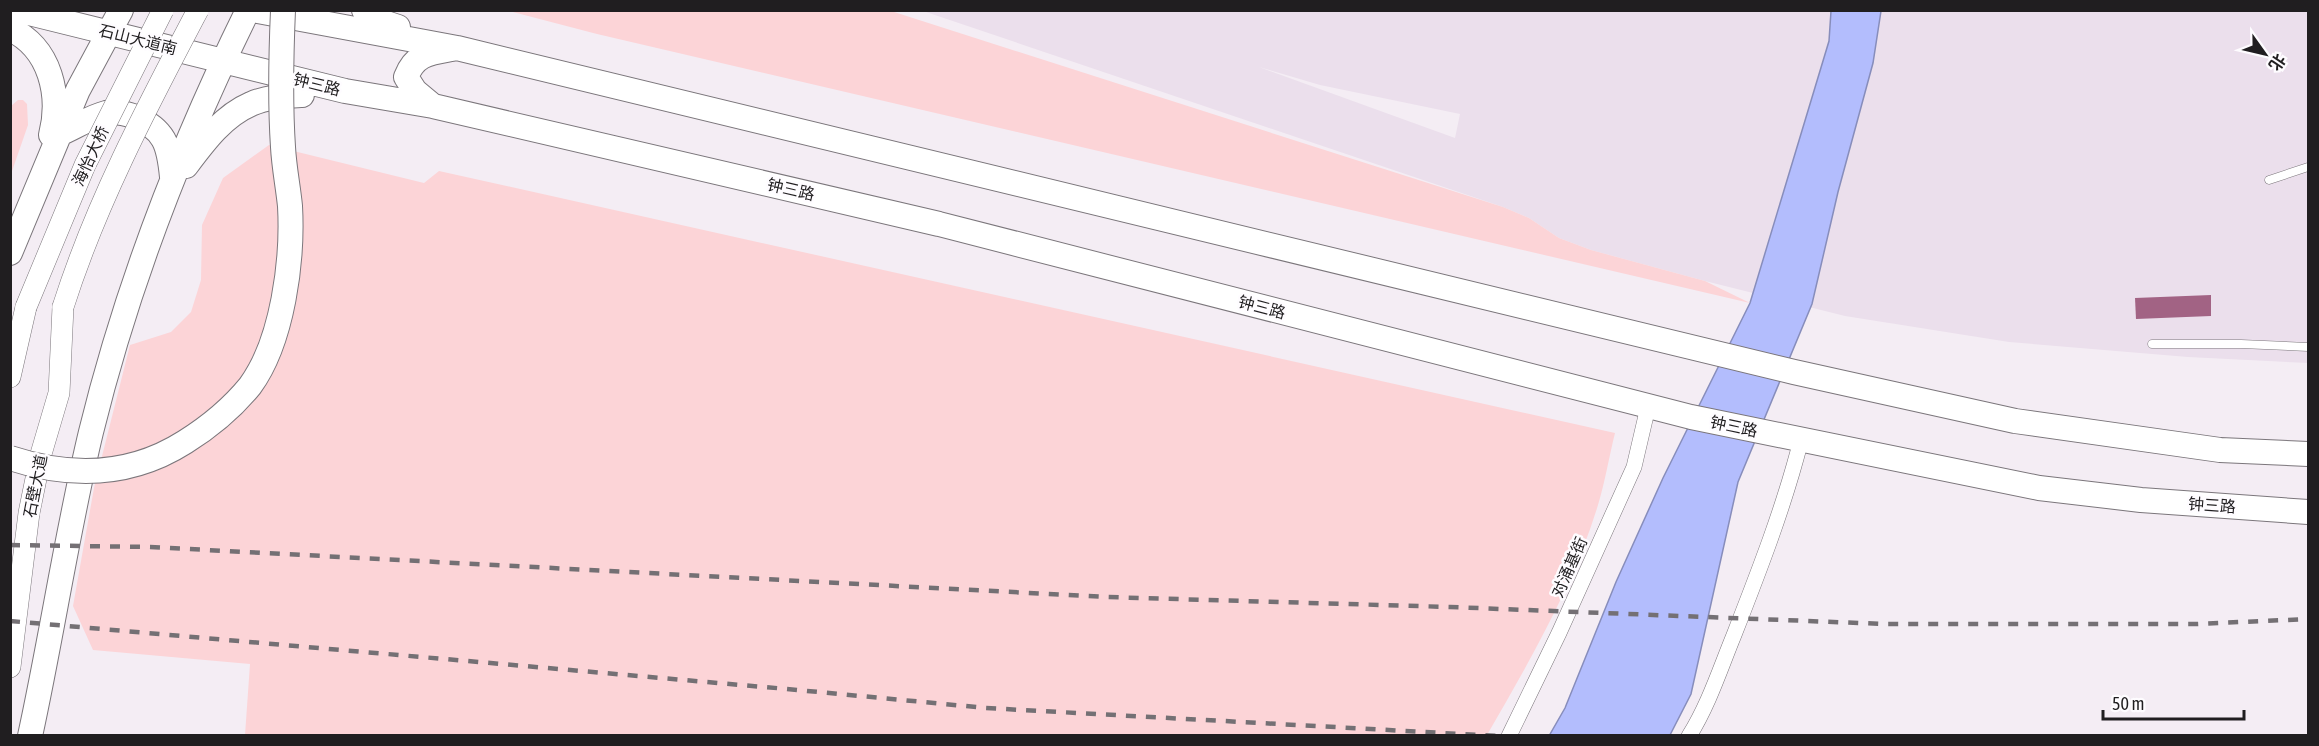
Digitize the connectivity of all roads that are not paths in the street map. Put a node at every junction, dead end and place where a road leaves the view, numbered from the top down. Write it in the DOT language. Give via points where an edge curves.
graph roads {
  1 [pos="17,10"];
  2 [pos="121,10"];
  3 [pos="163,10"];
  4 [pos="198,10"];
  5 [pos="248,10"];
  6 [pos="253,10"];
  7 [pos="283,10"];
  8 [pos="364,10"];
  9 [pos="10,29"];
  10 [pos="109,32"];
  11 [pos="457,48"];
  12 [pos="223,61"];
  13 [pos="345,91"];
  14 [pos="433,106"];
  15 [pos="59,134"];
  16 [pos="2308,167"];
  17 [pos="2269,180"];
  18 [pos="40,182"];
  19 [pos="169,184"];
  20 [pos="10,253"];
  21 [pos="63,307"];
  22 [pos="2152,345"];
  23 [pos="2308,347"];
  24 [pos="10,377"];
  25 [pos="1648,407"];
  26 [pos="1801,440"];
  27 [pos="2308,454"];
  28 [pos="10,458"];
  29 [pos="2308,512"];
  30 [pos="10,667"];
  31 [pos="30,735"];
  32 [pos="1509,735"];
  33 [pos="1689,735"];
  1 -- 10 [label="main road, 石山大道南"];
  2 -- 10 [label="main road"];
  3 -- 24 [label="street, 海怡大桥, bridge" via="85,165 26,306"];
  4 -- 21 [label="street, 海怡大桥, bridge" via="122,159"];
  5 -- 12 [label="main road"];
  6 -- 11 [label="main road"];
  7 -- 28 [label="main road, bridge" via="283,148 290,207 288,261 274,336 251,384 200,433 165,455 133,467 64,472"];
  8 -- 11 [label="main road" via="374,19"];
  9 -- 18 [label="main road" via="36,49 49,68 54,92 55,119"];
  10 -- 12 [label="main road, 石山大道南"];
  10 -- 15 [label="main road"];
  11 -- 14 [label="main road" via="429,53 411,63 406,77"];
  11 -- 27 [label="main road" via="1794,372 2014,421 2220,450"];
  12 -- 13 [label="main road, 钟三路"];
  12 -- 19 [label="main road"];
  13 -- 14 [label="main road, 钟三路"];
  13 -- 19 [label="main road" via="278,97 250,104 207,138"];
  14 -- 25 [label="main road, 钟三路" via="939,224"];
  15 -- 18 [label="main road"];
  15 -- 19 [label="main road" via="105,113 121,112 149,124 164,138 170,154"];
  16 -- 17 [label="lane"];
  18 -- 20 [label="main road"];
  19 -- 31 [label="main road" via="130,292 92,432"];
  21 -- 30 [label="street, 石壁大道" via="59,393 41,454 30,513"];
  22 -- 23 [label="lane"];
  25 -- 26 [label="main road, 钟三路"];
  25 -- 32 [label="street, 对涌基街" via="1634,467"];
  26 -- 29 [label="main road, 钟三路" via="2038,488"];
  26 -- 33 [label="street" via="1789,489 1750,594 1702,716"];
}
